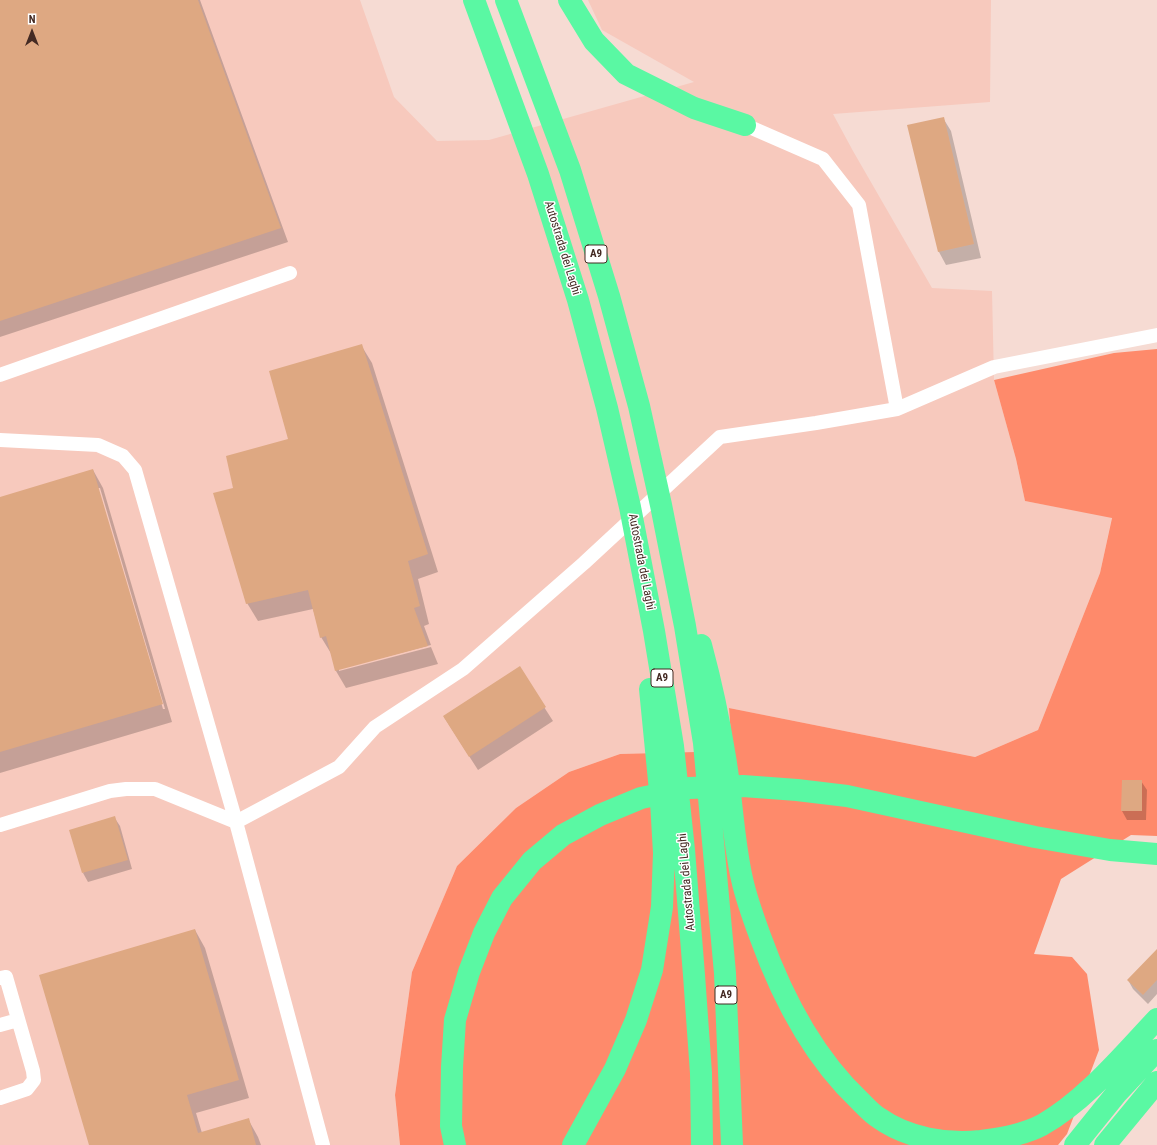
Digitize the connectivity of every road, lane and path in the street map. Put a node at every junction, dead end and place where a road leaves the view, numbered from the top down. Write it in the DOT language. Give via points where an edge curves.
graph roads {
  1 [pos="569,0"];
  2 [pos="508,4"];
  3 [pos="477,8"];
  4 [pos="745,125"];
  5 [pos="290,273"];
  6 [pos="1157,335"];
  7 [pos="0,375"];
  8 [pos="897,409"];
  9 [pos="0,440"];
  10 [pos="662,505"];
  11 [pos="236,822"];
  12 [pos="0,825"];
  13 [pos="674,852"];
  14 [pos="1157,854"];
  15 [pos="0,978"];
  16 [pos="1157,1019"];
  17 [pos="18,1020"];
  18 [pos="0,1025"];
  19 [pos="1157,1050"];
  20 [pos="1157,1082"];
  21 [pos="0,1098"];
  22 [pos="323,1145"];
  23 [pos="455,1145"];
  24 [pos="573,1145"];
  25 [pos="702,1145"];
  26 [pos="732,1145"];
  27 [pos="1074,1145"];
  28 [pos="1105,1145"];
  1 -- 4 [label="highway" via="594,41 626,74 694,108"];
  2 -- 10 [label="highway, A9" via="570,170 609,296 639,406"];
  3 -- 13 [label="highway, Autostrada dei Laghi / A9" via="538,174 578,300 608,408 630,507 672,738"];
  4 -- 8 [label="lane" via="823,159 859,205"];
  5 -- 7 [label="lane"];
  6 -- 8 [label="lane" via="994,367"];
  8 -- 11 [label="lane" via="720,437 584,563 463,669 375,727 339,767"];
  9 -- 11 [label="lane" via="98,445 123,456 135,470"];
  10 -- 16 [label="highway" via="710,682 726,758 742,880 753,916 791,1010 816,1051 846,1088 879,1118 908,1134 968,1142 1007,1137 1041,1125 1068,1108"];
  10 -- 26 [label="highway, A9" via="704,743 725,981"];
  11 -- 12 [label="lane" via="155,789 126,789 110,791"];
  11 -- 22 [label="lane"];
  13 -- 24 [label="highway" via="652,970 636,1020 615,1069"];
  13 -- 25 [label="highway, Autostrada dei Laghi / A9" via="701,1073"];
  14 -- 23 [label="highway" via="1110,850 1035,837 847,796 797,790 743,786 689,788 641,798 563,834 532,861 502,898 468,972 455,1020 451,1126"];
  15 -- 17 [label="lane" via="6,977"];
  17 -- 18 [label="lane"];
  17 -- 21 [label="lane" via="34,1080 27,1089"];
  19 -- 27 [label="highway"];
  20 -- 28 [label="highway"];
}
